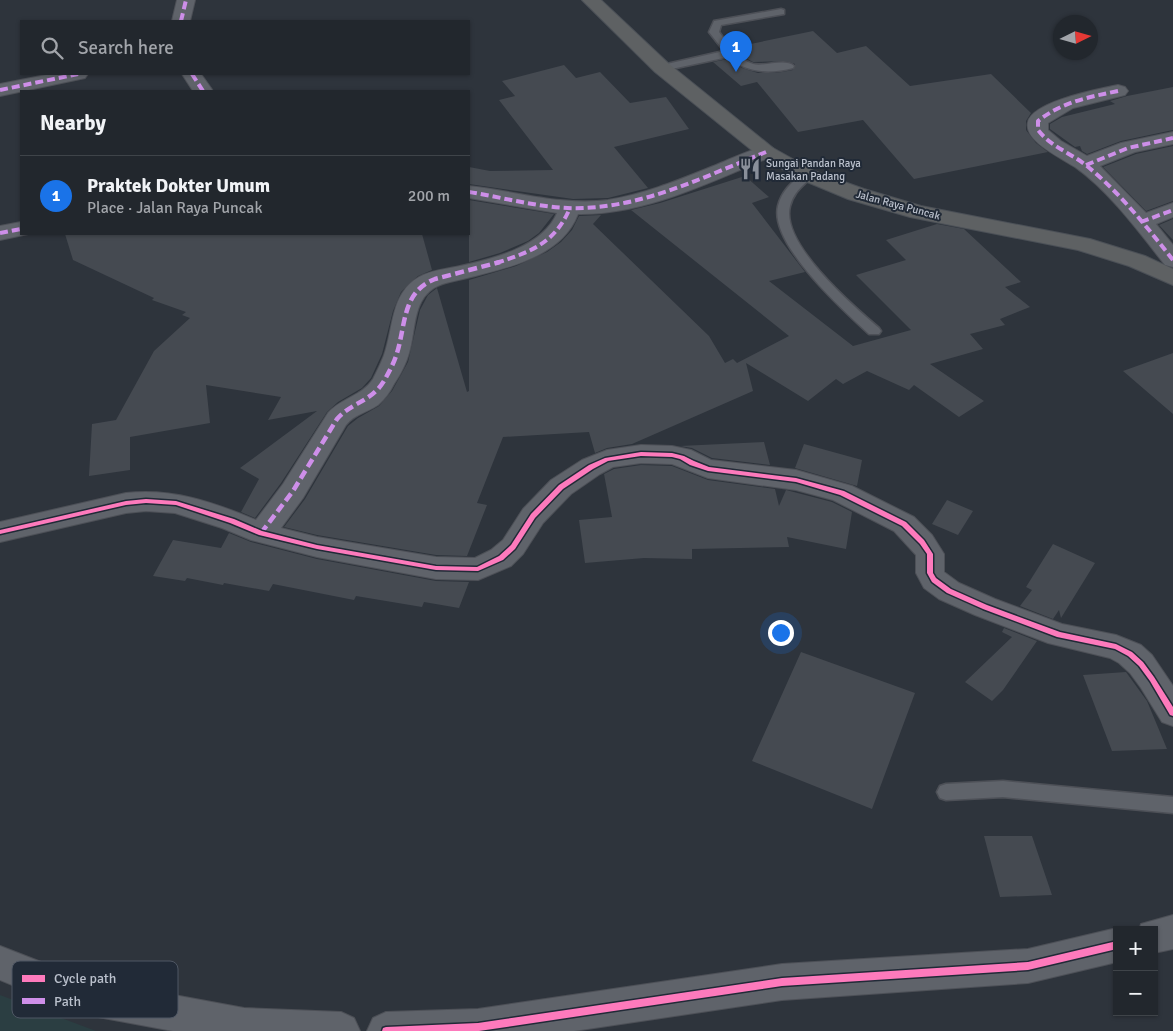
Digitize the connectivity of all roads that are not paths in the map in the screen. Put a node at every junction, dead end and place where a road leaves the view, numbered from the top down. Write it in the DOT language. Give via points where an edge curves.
graph roads {
  1 [pos="186,0"];
  2 [pos="591,0"];
  3 [pos="781,12"];
  4 [pos="181,20"];
  5 [pos="730,53"];
  6 [pos="789,66"];
  7 [pos="662,68"];
  8 [pos="73,75"];
  9 [pos="193,75"];
  10 [pos="0,90"];
  11 [pos="202,90"];
  12 [pos="1118,91"];
  13 [pos="1173,138"];
  14 [pos="766,152"];
  15 [pos="1086,165"];
  16 [pos="807,176"];
  17 [pos="470,192"];
  18 [pos="570,208"];
  19 [pos="1173,210"];
  20 [pos="1141,222"];
  21 [pos="20,229"];
  22 [pos="0,233"];
  23 [pos="1173,260"];
  24 [pos="1173,278"];
  25 [pos="874,331"];
  26 [pos="0,532"];
  27 [pos="261,533"];
  28 [pos="1173,713"];
  29 [pos="946,792"];
  30 [pos="1173,806"];
  31 [pos="1173,932"];
  32 [pos="1158,935"];
  33 [pos="1113,946"];
  34 [pos="0,963"];
  35 [pos="12,968"];
  36 [pos="178,1014"];
  37 [pos="341,1031"];
  38 [pos="386,1031"];
  1 -- 4 [label="street"];
  2 -- 7 [label="highway, Jalan Raya Puncak"];
  3 -- 5 [label="lane" via="717,24 714,32"];
  5 -- 6 [label="lane" via="750,68"];
  5 -- 7 [label="lane"];
  7 -- 14 [label="highway, Jalan Raya Puncak"];
  8 -- 10 [label="street"];
  9 -- 11 [label="street"];
  12 -- 15 [label="street" via="1065,104 1038,121 1040,134"];
  13 -- 15 [label="street" via="1118,150"];
  14 -- 16 [label="highway, Jalan Raya Puncak"];
  14 -- 18 [label="street" via="635,201"];
  15 -- 20 [label="street"];
  16 -- 24 [label="highway, Jalan Raya Puncak" via="908,209 1082,244"];
  16 -- 25 [label="lane" via="789,192 784,204 788,232 803,259 819,278"];
  17 -- 18 [label="street"];
  18 -- 27 [label="street" via="560,229 544,242 474,270 434,279 412,295 404,313 399,349 377,391 368,399 350,406 337,419 293,491"];
  19 -- 20 [label="street"];
  20 -- 23 [label="street"];
  21 -- 22 [label="street"];
  26 -- 27 [label="street" via="146,501 184,505"];
  27 -- 28 [label="street" via="317,547 436,568 478,569 501,558 513,547 542,506 560,488 590,467 607,459 641,454 682,457 708,469 774,476 821,486 904,524 930,554 930,573 934,580 949,591 1059,635 1116,647 1130,654 1152,678"];
  29 -- 30 [label="lane" via="1003,789"];
  31 -- 32 [label="street"];
  33 -- 38 [label="street" via="1028,966 782,982 478,1027"];
  34 -- 35 [label="street"];
  36 -- 37 [label="street" via="244,1026"];
}
